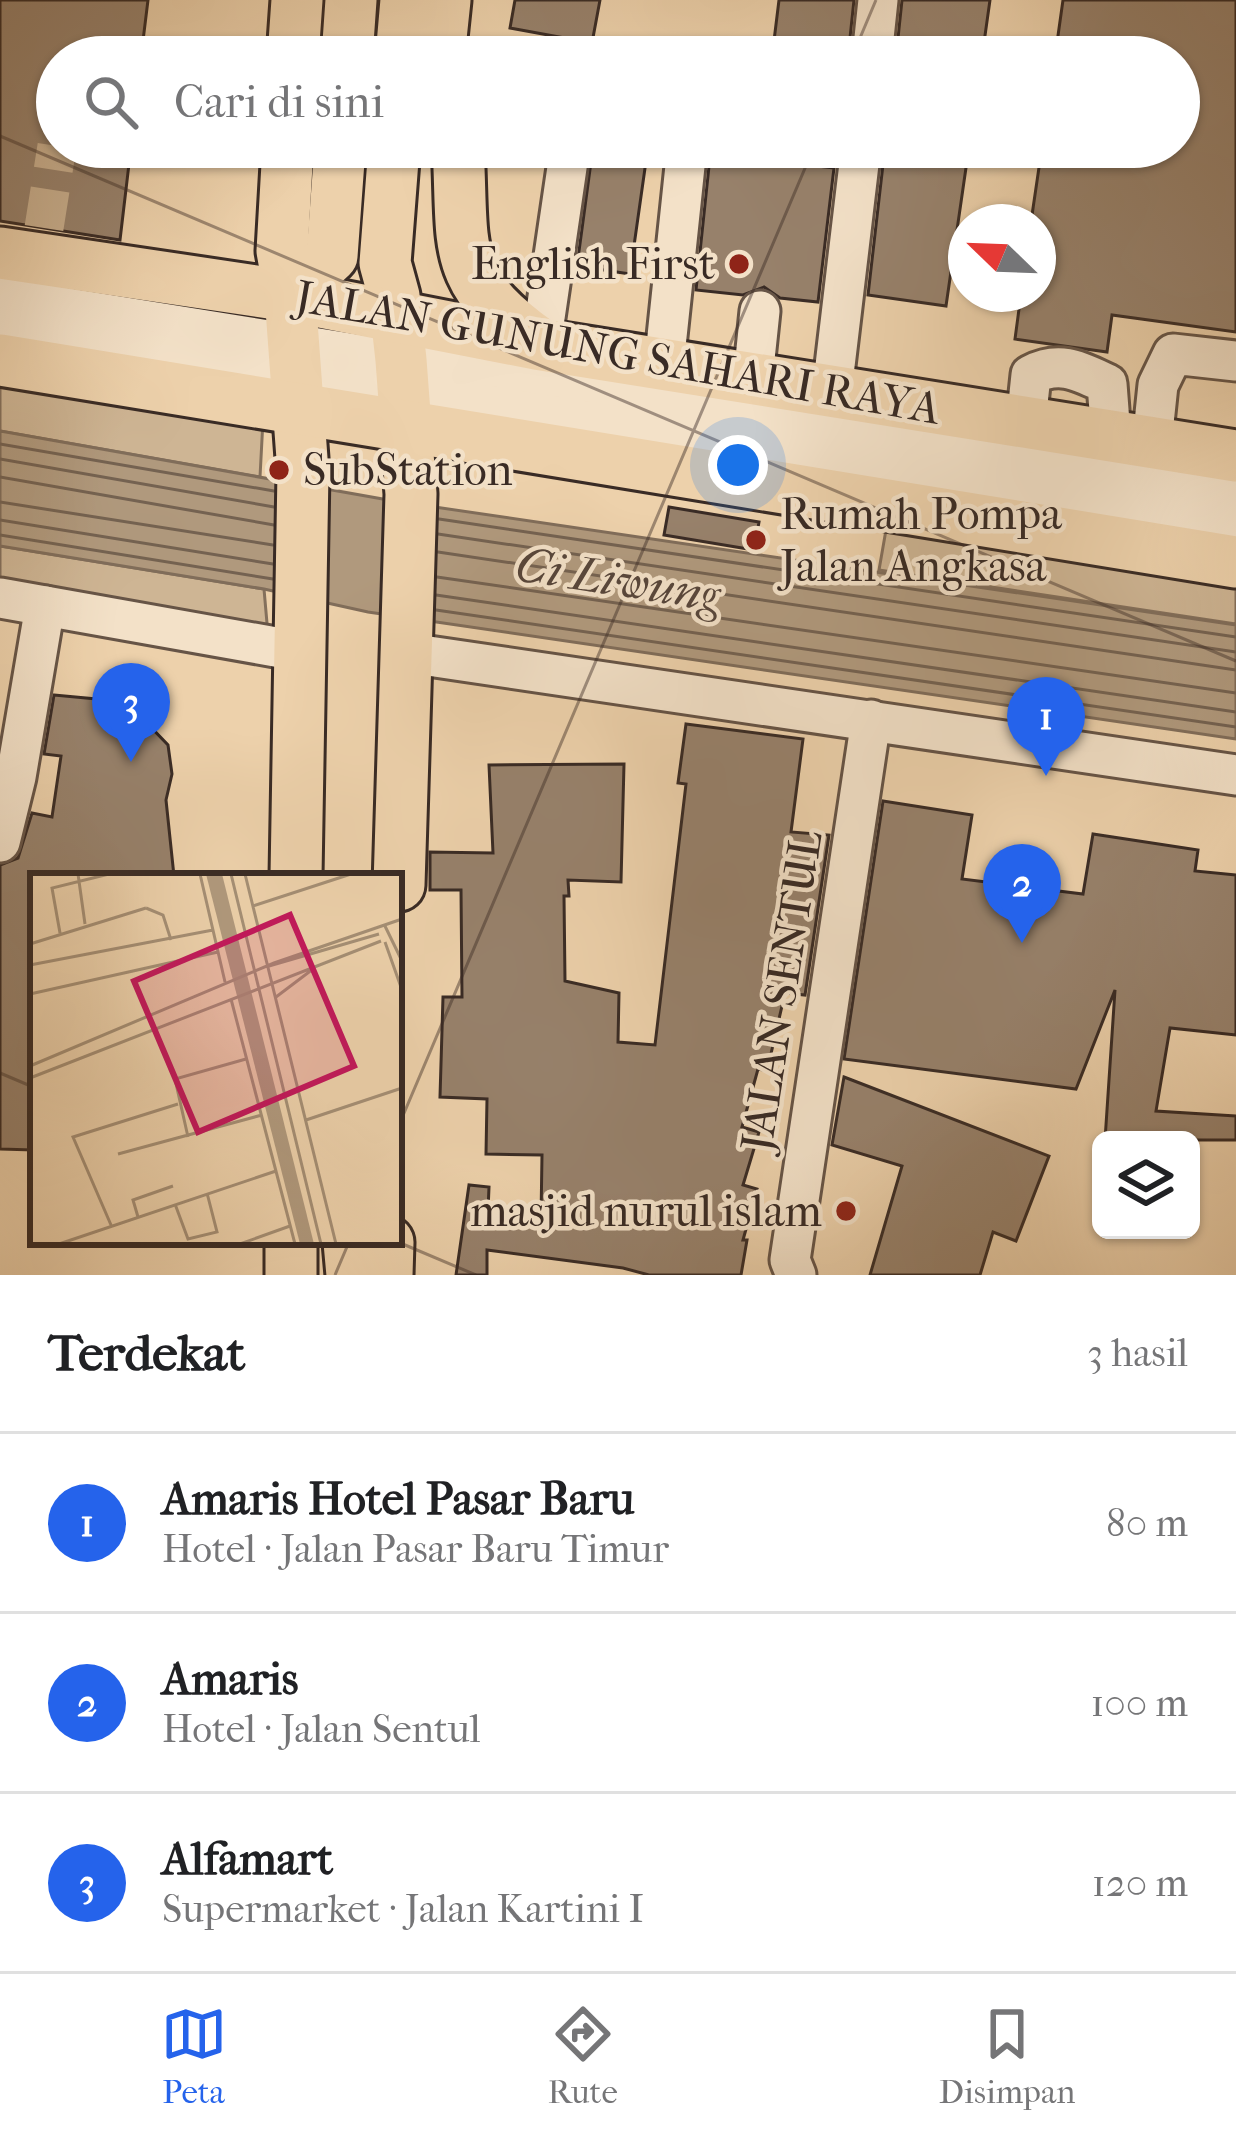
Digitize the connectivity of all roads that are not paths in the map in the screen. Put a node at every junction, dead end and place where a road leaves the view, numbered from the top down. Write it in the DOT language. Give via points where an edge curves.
graph roads {
  1 [pos="297,0"];
  2 [pos="351,0"];
  3 [pos="406,0"];
  4 [pos="445,0"];
  5 [pos="878,0"];
  6 [pos="294,36"];
  7 [pos="348,36"];
  8 [pos="403,36"];
  9 [pos="441,36"];
  10 [pos="448,36"];
  11 [pos="874,36"];
  12 [pos="287,168"];
  13 [pos="338,168"];
  14 [pos="392,168"];
  15 [pos="427,168"];
  16 [pos="459,168"];
  17 [pos="567,168"];
  18 [pos="685,168"];
  19 [pos="859,168"];
  20 [pos="27,247"];
  21 [pos="0,297"];
  22 [pos="760,311"];
  23 [pos="0,327"];
  24 [pos="541,345"];
  25 [pos="286,347"];
  26 [pos="394,358"];
  27 [pos="0,360"];
  28 [pos="1236,361"];
  29 [pos="664,364"];
  30 [pos="753,379"];
  31 [pos="832,391"];
  32 [pos="1131,439"];
  33 [pos="1236,456"];
  34 [pos="1236,495"];
  35 [pos="1236,525"];
  36 [pos="1236,562"];
  37 [pos="0,598"];
  38 [pos="45,606"];
  39 [pos="299,631"];
  40 [pos="408,639"];
  41 [pos="871,720"];
  42 [pos="1236,775"];
  43 [pos="0,842"];
  44 [pos="296,873"];
  45 [pos="399,873"];
  46 [pos="349,1245"];
  47 [pos="388,1245"];
  48 [pos="352,1275"];
  49 [pos="387,1275"];
  50 [pos="796,1275"];
  1 -- 6 [label="main road"];
  2 -- 7 [label="main road"];
  3 -- 8 [label="main road"];
  4 -- 9 [label="main road"];
  4 -- 10 [label="main road"];
  5 -- 11 [label="street"];
  12 -- 25 [label="main road"];
  13 -- 25 [label="main road" via="332,256"];
  14 -- 26 [label="main road" via="385,263"];
  15 -- 26 [label="main road"];
  16 -- 24 [label="main road" via="467,268 489,302"];
  17 -- 24 [label="street"];
  18 -- 29 [label="street"];
  19 -- 31 [label="street"];
  20 -- 25 [label="main road, JALAN GUNUNG SAHARI RAYA"];
  21 -- 25 [label="street"];
  22 -- 30 [label="street"];
  23 -- 25 [label="street"];
  24 -- 26 [label="main road, JALAN GUNUNG SAHARI RAYA"];
  24 -- 29 [label="main road, JALAN GUNUNG SAHARI RAYA"];
  25 -- 26 [label="main road, JALAN GUNUNG SAHARI RAYA"];
  25 -- 26 [label="main road, JALAN GUNUNG SAHARI RAYA"];
  25 -- 27 [label="main road, JALAN GUNUNG SAHARI RAYA"];
  25 -- 39 [label="main road" via="302,480"];
  26 -- 34 [label="street"];
  26 -- 35 [label="street"];
  26 -- 36 [label="main road, JALAN GUNUNG SAHARI RAYA"];
  26 -- 40 [label="main road" via="410,501"];
  28 -- 32 [label="street" via="1173,354"];
  29 -- 30 [label="main road, JALAN GUNUNG SAHARI RAYA"];
  30 -- 31 [label="main road, JALAN GUNUNG SAHARI RAYA"];
  31 -- 32 [label="main road, JALAN GUNUNG SAHARI RAYA"];
  32 -- 33 [label="main road, JALAN GUNUNG SAHARI RAYA"];
  37 -- 38 [label="street"];
  38 -- 39 [label="street"];
  38 -- 43 [label="street"];
  39 -- 44 [label="main road"];
  40 -- 41 [label="street"];
  40 -- 45 [label="main road"];
  41 -- 42 [label="street"];
  41 -- 50 [label="street, JALAN SENTUL" via="790,1260"];
  46 -- 48 [label="main road"];
  47 -- 49 [label="main road"];
}
